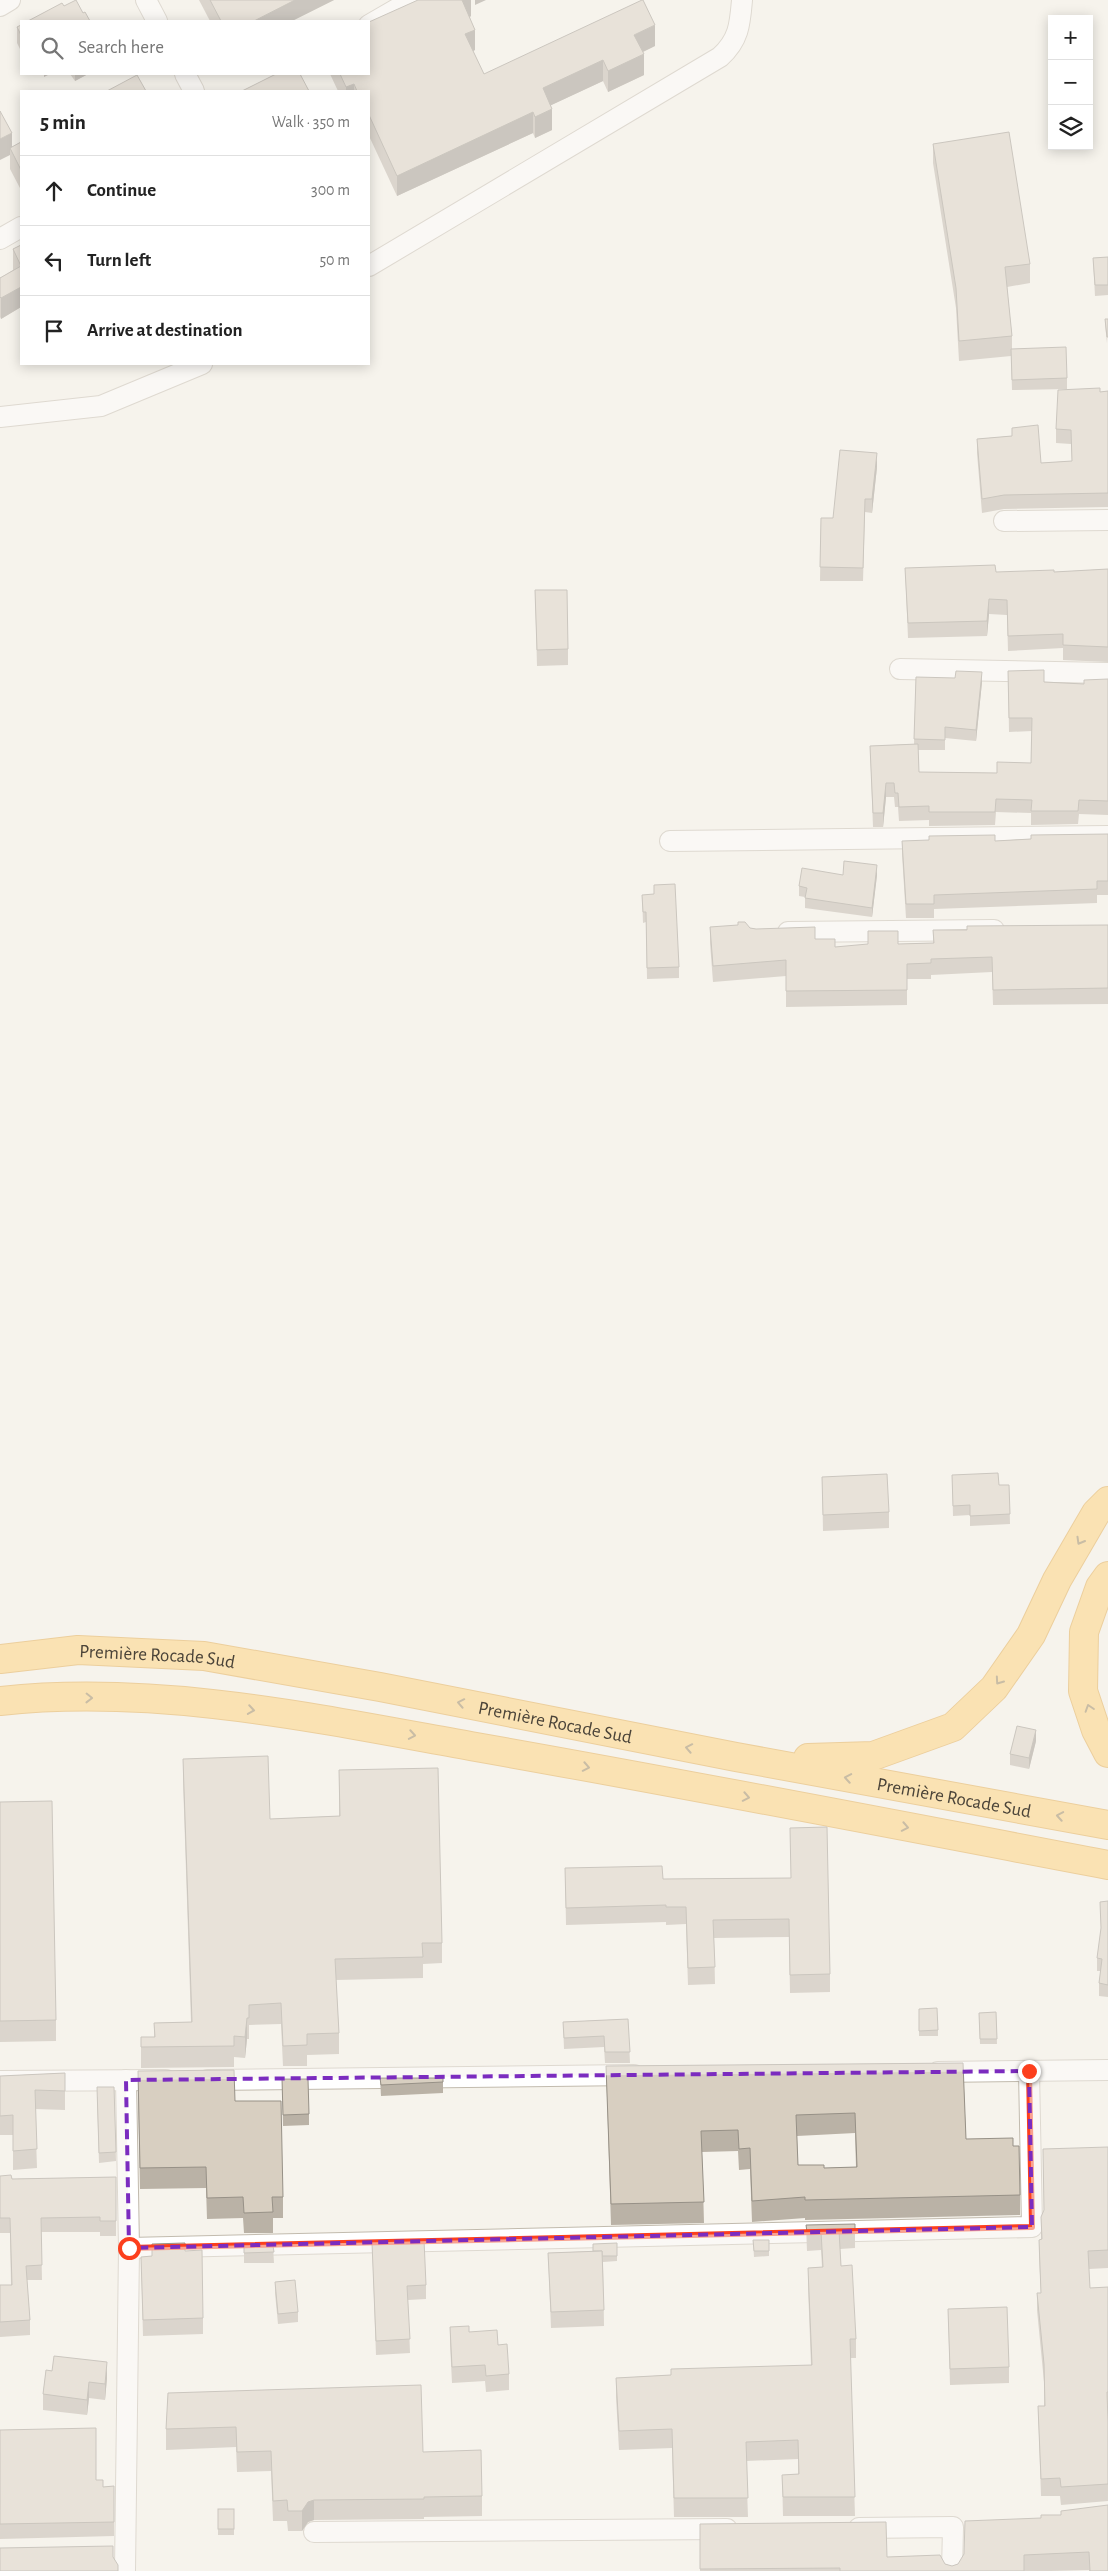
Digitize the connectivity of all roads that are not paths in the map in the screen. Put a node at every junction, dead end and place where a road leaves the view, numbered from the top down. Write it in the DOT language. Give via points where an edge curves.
graph roads {
  1 [pos="10,0"];
  2 [pos="146,0"];
  3 [pos="412,0"];
  4 [pos="742,0"];
  5 [pos="0,6"];
  6 [pos="156,20"];
  7 [pos="370,24"];
  8 [pos="186,75"];
  9 [pos="193,90"];
  10 [pos="20,228"];
  11 [pos="0,239"];
  12 [pos="370,265"];
  13 [pos="200,365"];
  14 [pos="0,417"];
  15 [pos="1108,520"];
  16 [pos="1004,522"];
  17 [pos="900,669"];
  18 [pos="1108,673"];
  19 [pos="1108,836"];
  20 [pos="670,841"];
  21 [pos="1010,930"];
  22 [pos="766,932"];
  23 [pos="1108,1501"];
  24 [pos="1108,1576"];
  25 [pos="0,1659"];
  26 [pos="0,1701"];
  27 [pos="1108,1753"];
  28 [pos="736,1757"];
  29 [pos="1108,1825"];
  30 [pos="1108,1865"];
  31 [pos="1108,2070"];
  32 [pos="1029,2071"];
  33 [pos="920,2072"];
  34 [pos="652,2075"];
  35 [pos="126,2080"];
  36 [pos="0,2081"];
  37 [pos="129,2248"];
  38 [pos="844,2528"];
  39 [pos="744,2529"];
  40 [pos="314,2532"];
  41 [pos="124,2571"];
  42 [pos="952,2571"];
  1 -- 5 [label="street"];
  2 -- 6 [label="street"];
  3 -- 7 [label="street"];
  4 -- 12 [label="street" via="740,24 732,46 720,58"];
  8 -- 9 [label="street"];
  10 -- 11 [label="street"];
  13 -- 14 [label="street" via="101,406"];
  15 -- 16 [label="street"];
  17 -- 18 [label="street"];
  19 -- 20 [label="street"];
  21 -- 22 [label="street"];
  23 -- 28 [label="highway, one-way" via="1096,1513 1057,1580 1031,1635 994,1688 952,1727 873,1756"];
  27 -- 24 [label="highway, one-way" via="1096,1730 1084,1691 1084,1632 1100,1587"];
  28 -- 25 [label="highway, Première Rocade Sud, one-way" via="204,1656 78,1650"];
  26 -- 30 [label="highway, Première Rocade Sud, one-way" via="41,1696 194,1701 519,1754"];
  29 -- 28 [label="highway, Première Rocade Sud, one-way"];
  31 -- 32 [label="street"];
  32 -- 33 [label="street"];
  32 -- 37 [label="street" via="1032,2227"];
  34 -- 35 [label="street"];
  35 -- 36 [label="street"];
  35 -- 37 [label="street"];
  37 -- 41 [label="street" via="115,2548"];
  38 -- 42 [label="street" via="963,2526"];
  39 -- 40 [label="street"];
}
